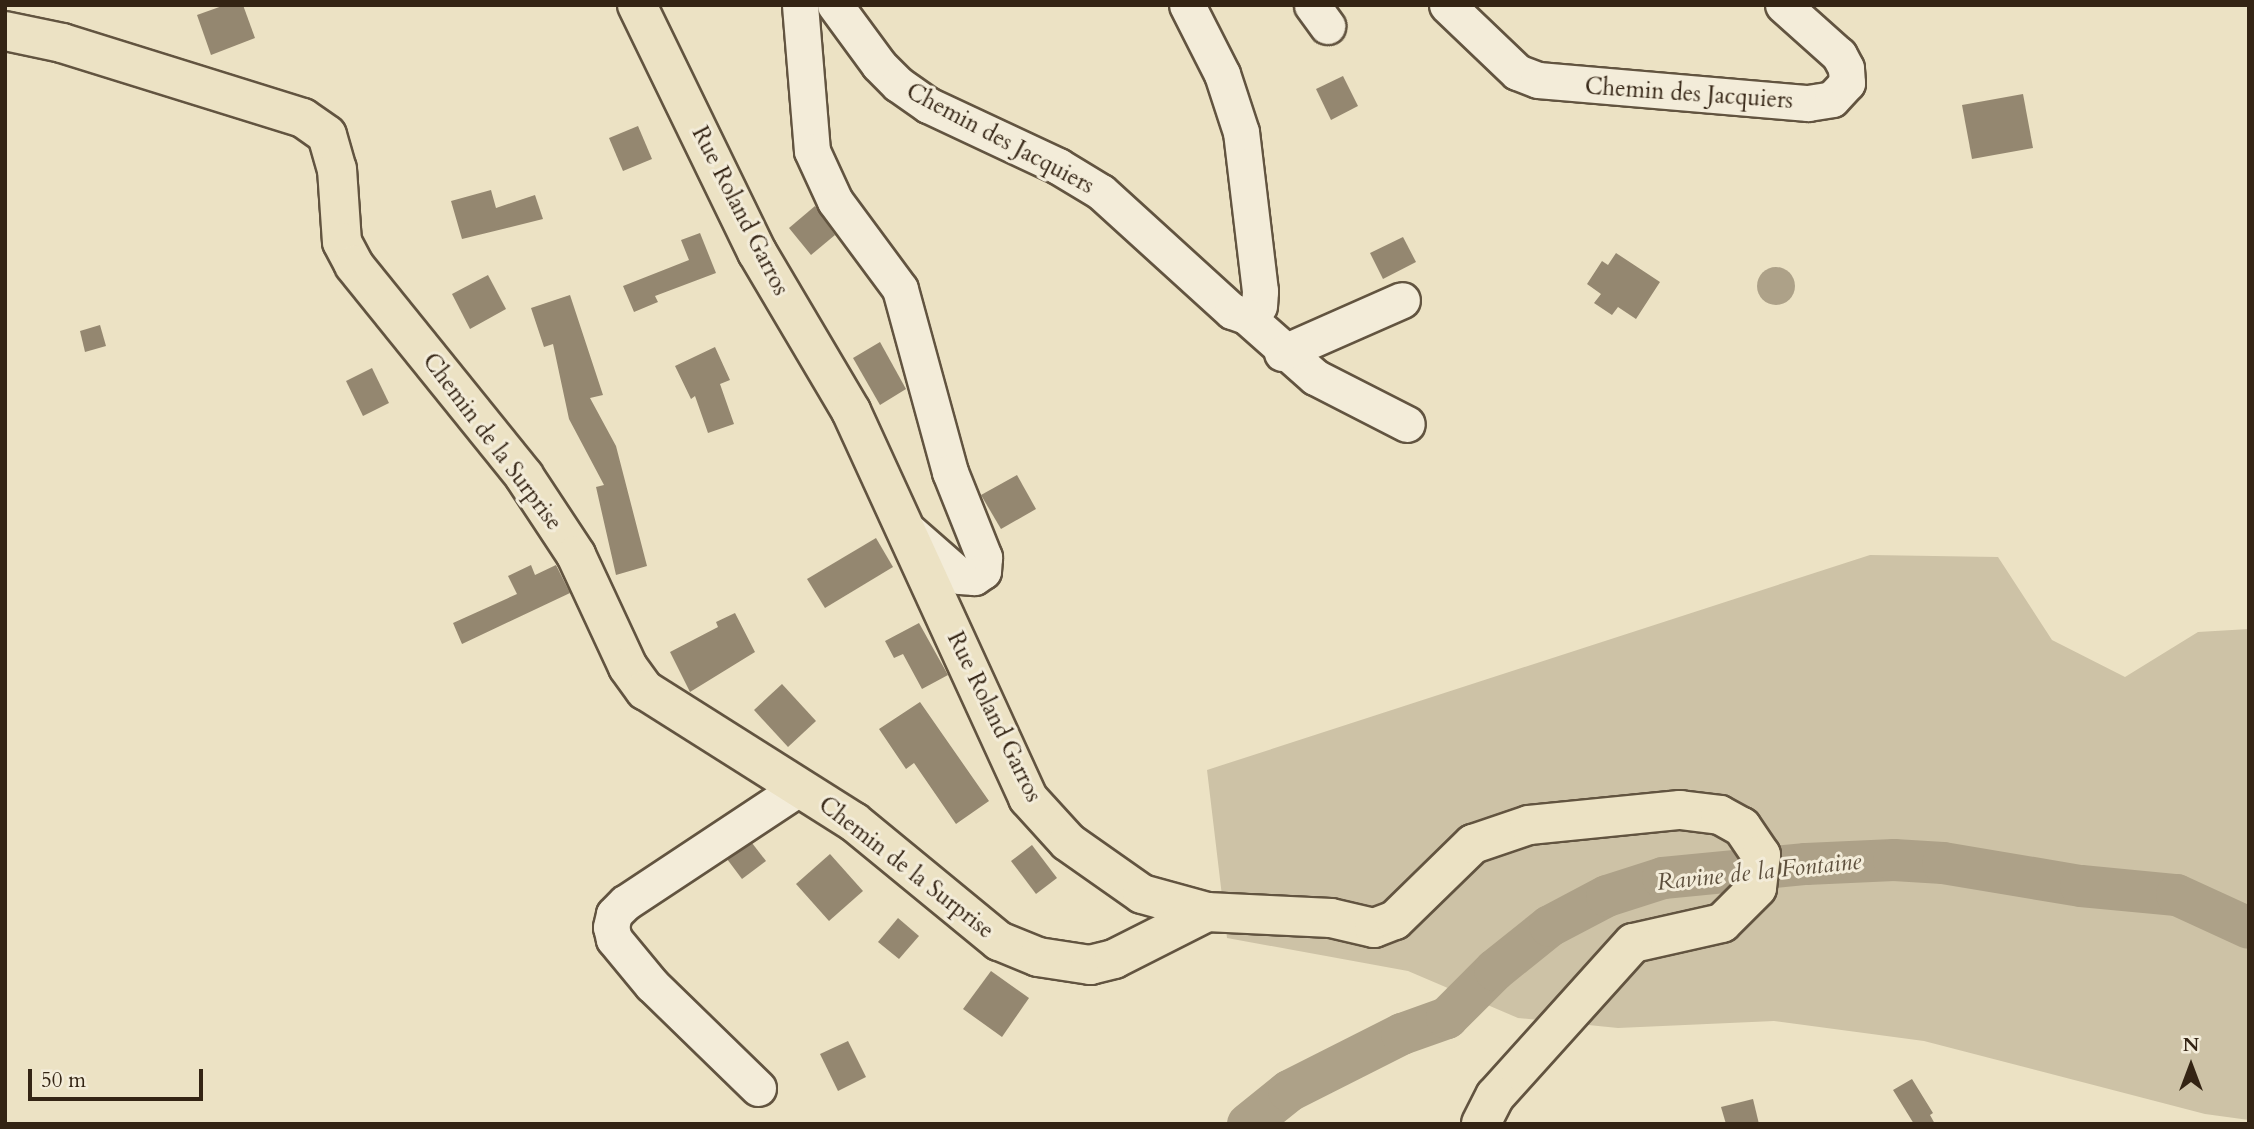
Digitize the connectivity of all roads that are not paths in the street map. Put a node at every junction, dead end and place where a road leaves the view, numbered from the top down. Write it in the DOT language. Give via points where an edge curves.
graph roads {
  1 [pos="637,5"];
  2 [pos="800,5"];
  3 [pos="835,5"];
  4 [pos="1186,5"];
  5 [pos="1447,5"];
  6 [pos="1783,5"];
  7 [pos="5,31"];
  8 [pos="1402,300"];
  9 [pos="1245,316"];
  10 [pos="1282,353"];
  11 [pos="1407,424"];
  12 [pos="904,527"];
  13 [pos="800,787"];
  14 [pos="1207,912"];
  15 [pos="758,1088"];
  16 [pos="1481,1124"];
  1 -- 12 [label="main road, Rue Roland Garros" via="757,252 851,411"];
  2 -- 12 [label="street" via="812,150 835,201 900,289 950,472 984,556 984,571 974,577 960,576"];
  3 -- 9 [label="street, Chemin des Jacquiers" via="878,65 898,84 928,104 1058,166 1101,192 1232,311"];
  4 -- 9 [label="street" via="1222,74 1241,132 1260,291 1259,306"];
  5 -- 6 [label="street, Chemin des Jacquiers" via="1517,72 1538,80 1808,103 1832,99 1847,83 1846,68 1839,55"];
  7 -- 13 [label="main road, Chemin de la Surprise" via="62,43 303,118 327,135 337,169 342,242 354,265 524,476 576,555 628,667 645,690"];
  8 -- 10 [label="street"];
  9 -- 10 [label="street, Chemin des Jacquiers"];
  10 -- 11 [label="street, Chemin des Jacquiers" via="1315,377"];
  12 -- 14 [label="main road, Rue Roland Garros" via="1028,798 1068,842 1142,894"];
  13 -- 14 [label="main road, Chemin de la Surprise" via="854,822 999,941 1038,957 1090,965 1114,959"];
  13 -- 15 [label="street" via="625,903 611,927 614,939 652,985"];
  14 -- 16 [label="main road, Rue Roland Garros" via="1331,918 1374,928 1395,920 1474,844 1529,825 1680,810 1720,815 1742,827 1761,855 1757,888 1722,923 1704,931 1633,943 1494,1096"];
}
